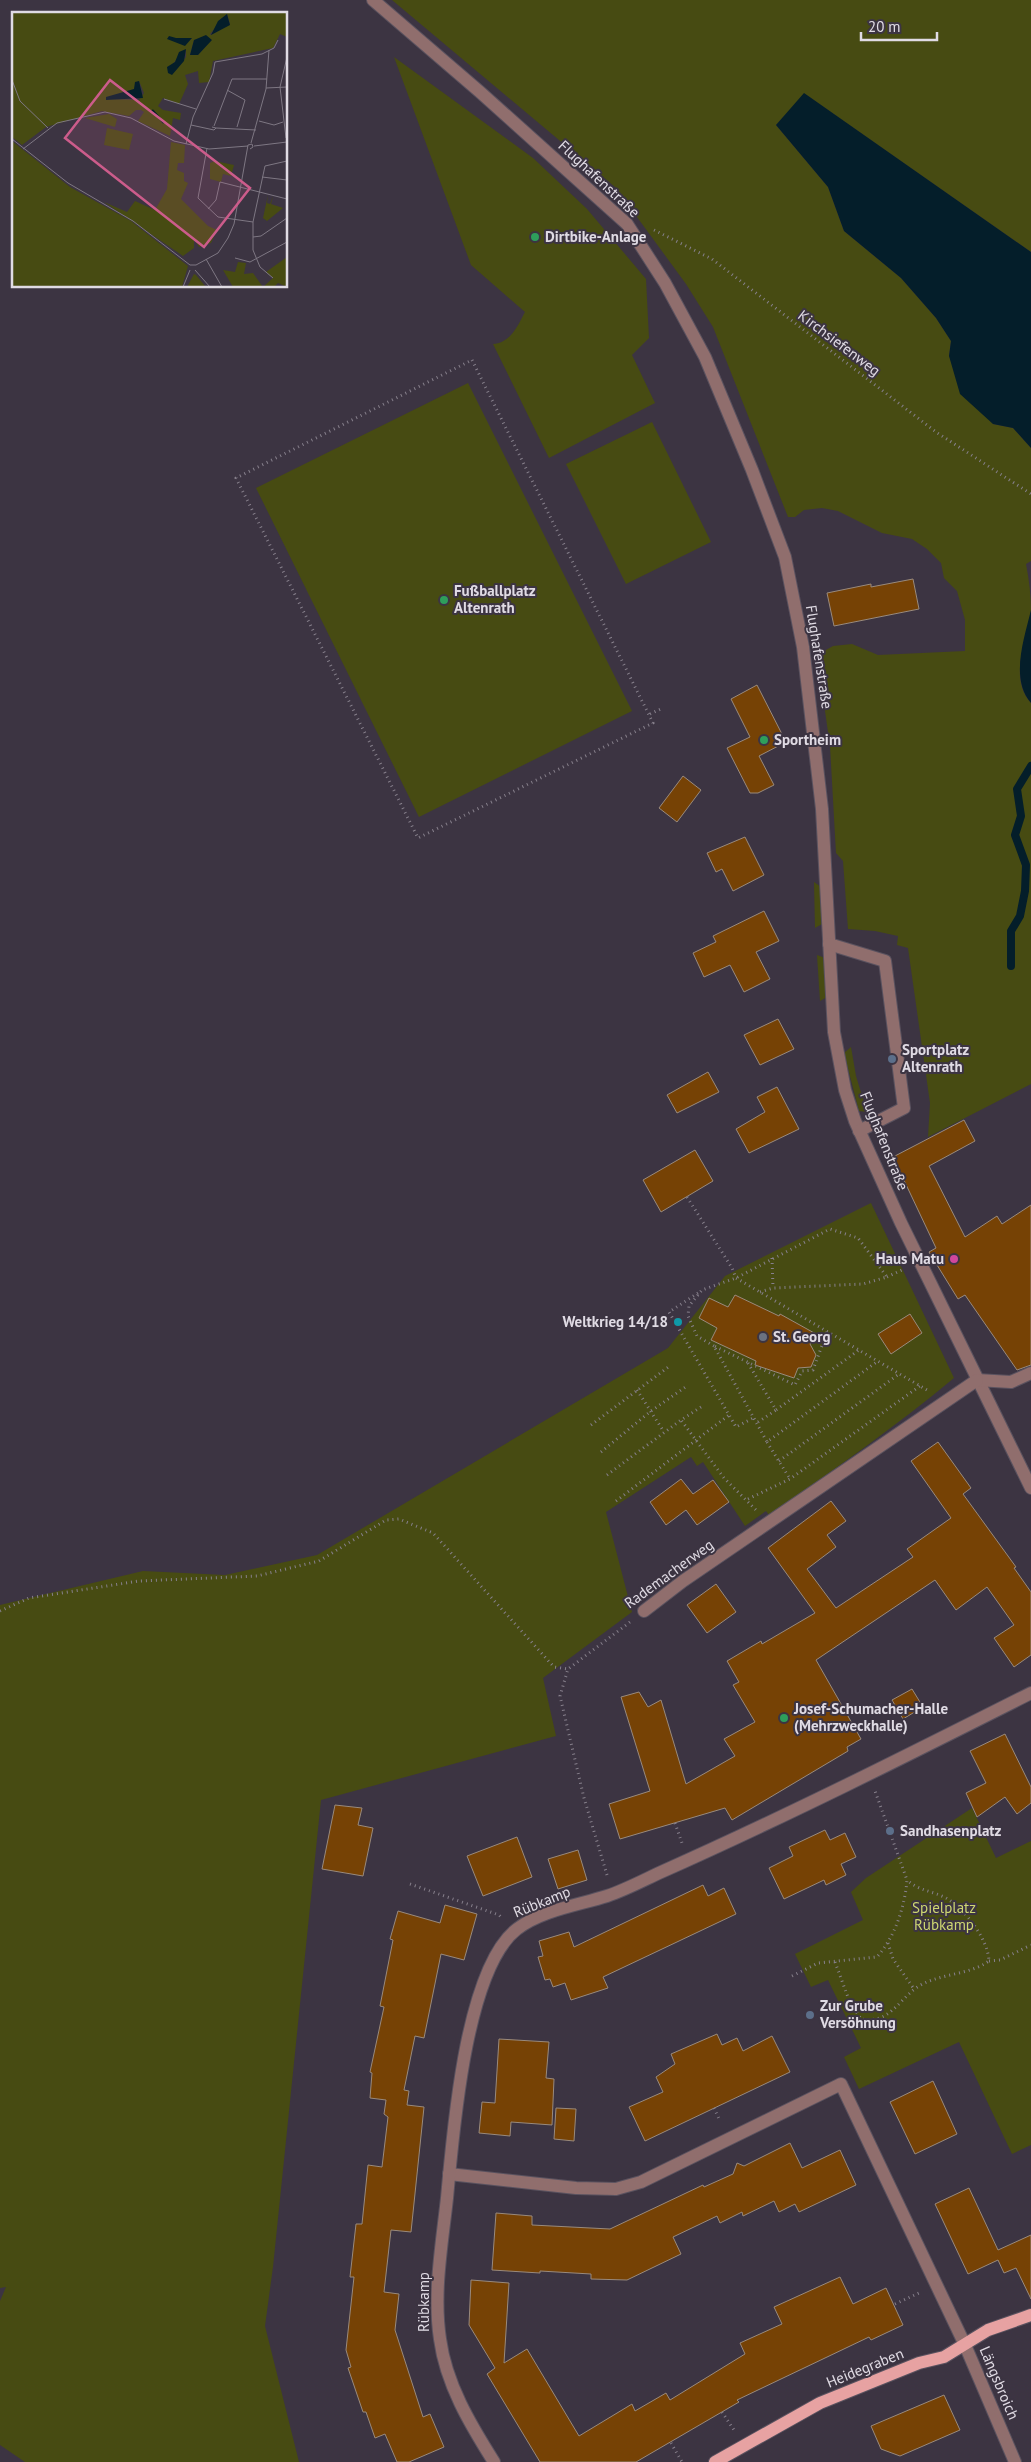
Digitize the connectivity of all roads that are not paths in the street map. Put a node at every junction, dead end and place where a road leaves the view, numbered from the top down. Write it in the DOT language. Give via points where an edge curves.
graph roads {
  1 [pos="373,0"];
  2 [pos="830,944"];
  3 [pos="859,1131"];
  4 [pos="1031,1373"];
  5 [pos="977,1380"];
  6 [pos="1031,1488"];
  7 [pos="644,1611"];
  8 [pos="1031,1693"];
  9 [pos="449,2174"];
  10 [pos="1031,2316"];
  11 [pos="965,2345"];
  12 [pos="494,2462"];
  13 [pos="715,2462"];
  14 [pos="1015,2462"];
  1 -- 2 [label="street, Flughafenstraße" via="627,224 665,283 705,357 785,557 811,698"];
  2 -- 3 [label="street, Flughafenstraße" via="835,1042 845,1090"];
  2 -- 3 [label="street" via="884,961 904,1108"];
  3 -- 5 [label="street, Flughafenstraße"];
  4 -- 5 [label="street" via="1011,1382"];
  5 -- 6 [label="street, Flughafenstraße"];
  5 -- 7 [label="street, Rademacherweg"];
  8 -- 9 [label="street, Rübkamp" via="753,1832 612,1894 551,1913 515,1930 493,1963 471,2023 454,2114"];
  9 -- 11 [label="street" via="576,2188 616,2189 641,2182 841,2084"];
  9 -- 12 [label="street, Rübkamp" via="438,2280 440,2339 454,2392"];
  10 -- 11 [label="main road, Heidegraben" via="988,2330"];
  11 -- 13 [label="main road, Heidegraben" via="944,2357 820,2403"];
  11 -- 14 [label="street, Längsbroich"];
}
